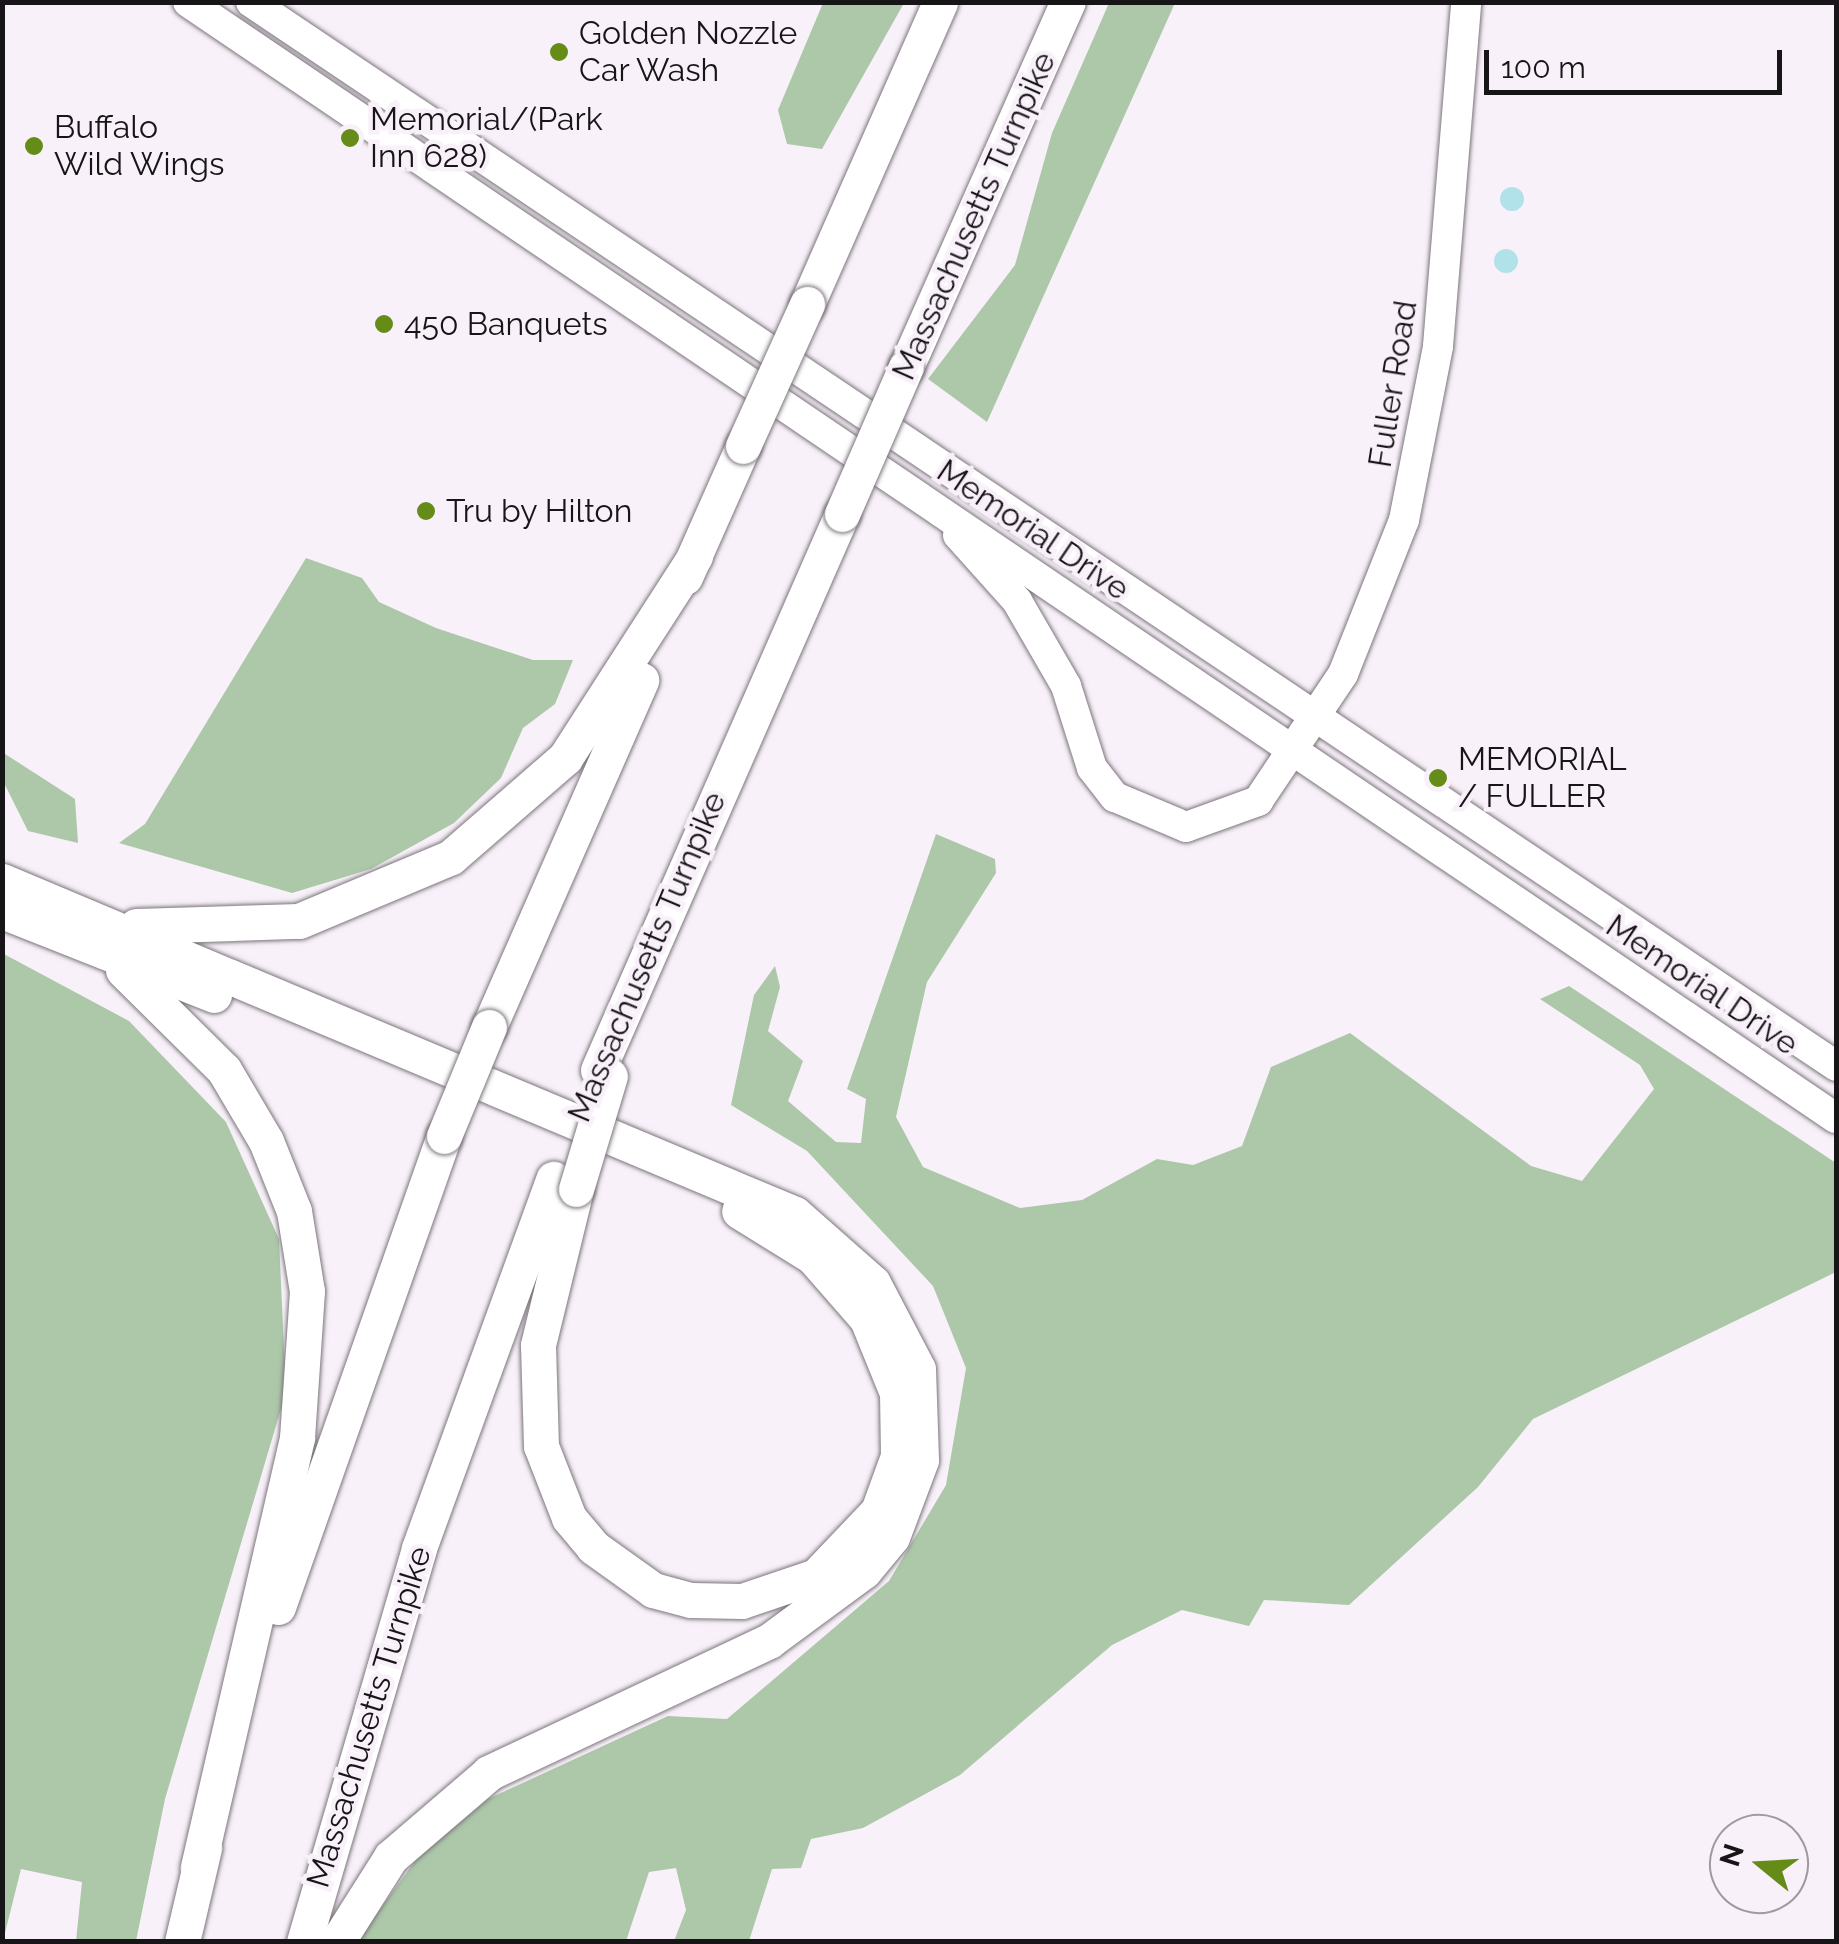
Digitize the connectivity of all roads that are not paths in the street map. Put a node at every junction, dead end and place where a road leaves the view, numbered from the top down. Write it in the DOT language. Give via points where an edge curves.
graph roads {
  1 [pos="188,2"];
  2 [pos="251,2"];
  3 [pos="940,2"];
  4 [pos="1068,2"];
  5 [pos="1466,2"];
  6 [pos="350,71"];
  7 [pos="327,96"];
  8 [pos="926,499"];
  9 [pos="694,556"];
  10 [pos="1316,720"];
  11 [pos="1294,752"];
  12 [pos="2,881"];
  13 [pos="2,912"];
  14 [pos="100,936"];
  15 [pos="1836,1066"];
  16 [pos="1836,1118"];
  17 [pos="565,1184"];
  18 [pos="198,1868"];
  19 [pos="182,1942"];
  20 [pos="304,1942"];
  21 [pos="337,1942"];
  1 -- 7 [label="main road, Memorial Drive"];
  2 -- 6 [label="main road, Memorial Drive"];
  3 -- 9 [label="highway, bridge"];
  4 -- 17 [label="highway, Massachusetts Turnpike, bridge" via="644,960"];
  5 -- 10 [label="main road, Fuller Road" via="1446,280 1418,466 1374,604"];
  6 -- 7 [label="main road"];
  6 -- 10 [label="main road, Memorial Drive"];
  7 -- 8 [label="main road, Memorial Drive"];
  8 -- 11 [label="main road, Memorial Drive"];
  8 -- 11 [label="main road, Fuller Road" via="1017,601 1066,686 1092,768 1115,797 1186,827 1221,821 1258,801"];
  9 -- 14 [label="highway" via="565,758 451,857 300,922"];
  9 -- 18 [label="highway, bridge" via="444,1136 325,1460"];
  10 -- 11 [label="main road, Fuller Road"];
  10 -- 15 [label="main road, Memorial Drive"];
  11 -- 16 [label="main road, Memorial Drive"];
  12 -- 14 [label="highway"];
  13 -- 14 [label="highway"];
  14 -- 17 [label="highway" via="675,1180 813,1257 846,1288 888,1356 899,1426 878,1511 816,1576 742,1601 672,1595 616,1570 569,1518 536,1406"];
  14 -- 18 [label="highway" via="224,1070 294,1211 307,1291 297,1438"];
  14 -- 21 [label="highway" via="795,1214 874,1283 918,1369 921,1460 892,1537 864,1571 769,1640 489,1772 391,1857"];
  17 -- 20 [label="highway, Massachusetts Turnpike" via="419,1548"];
  18 -- 19 [label="highway"];
}
